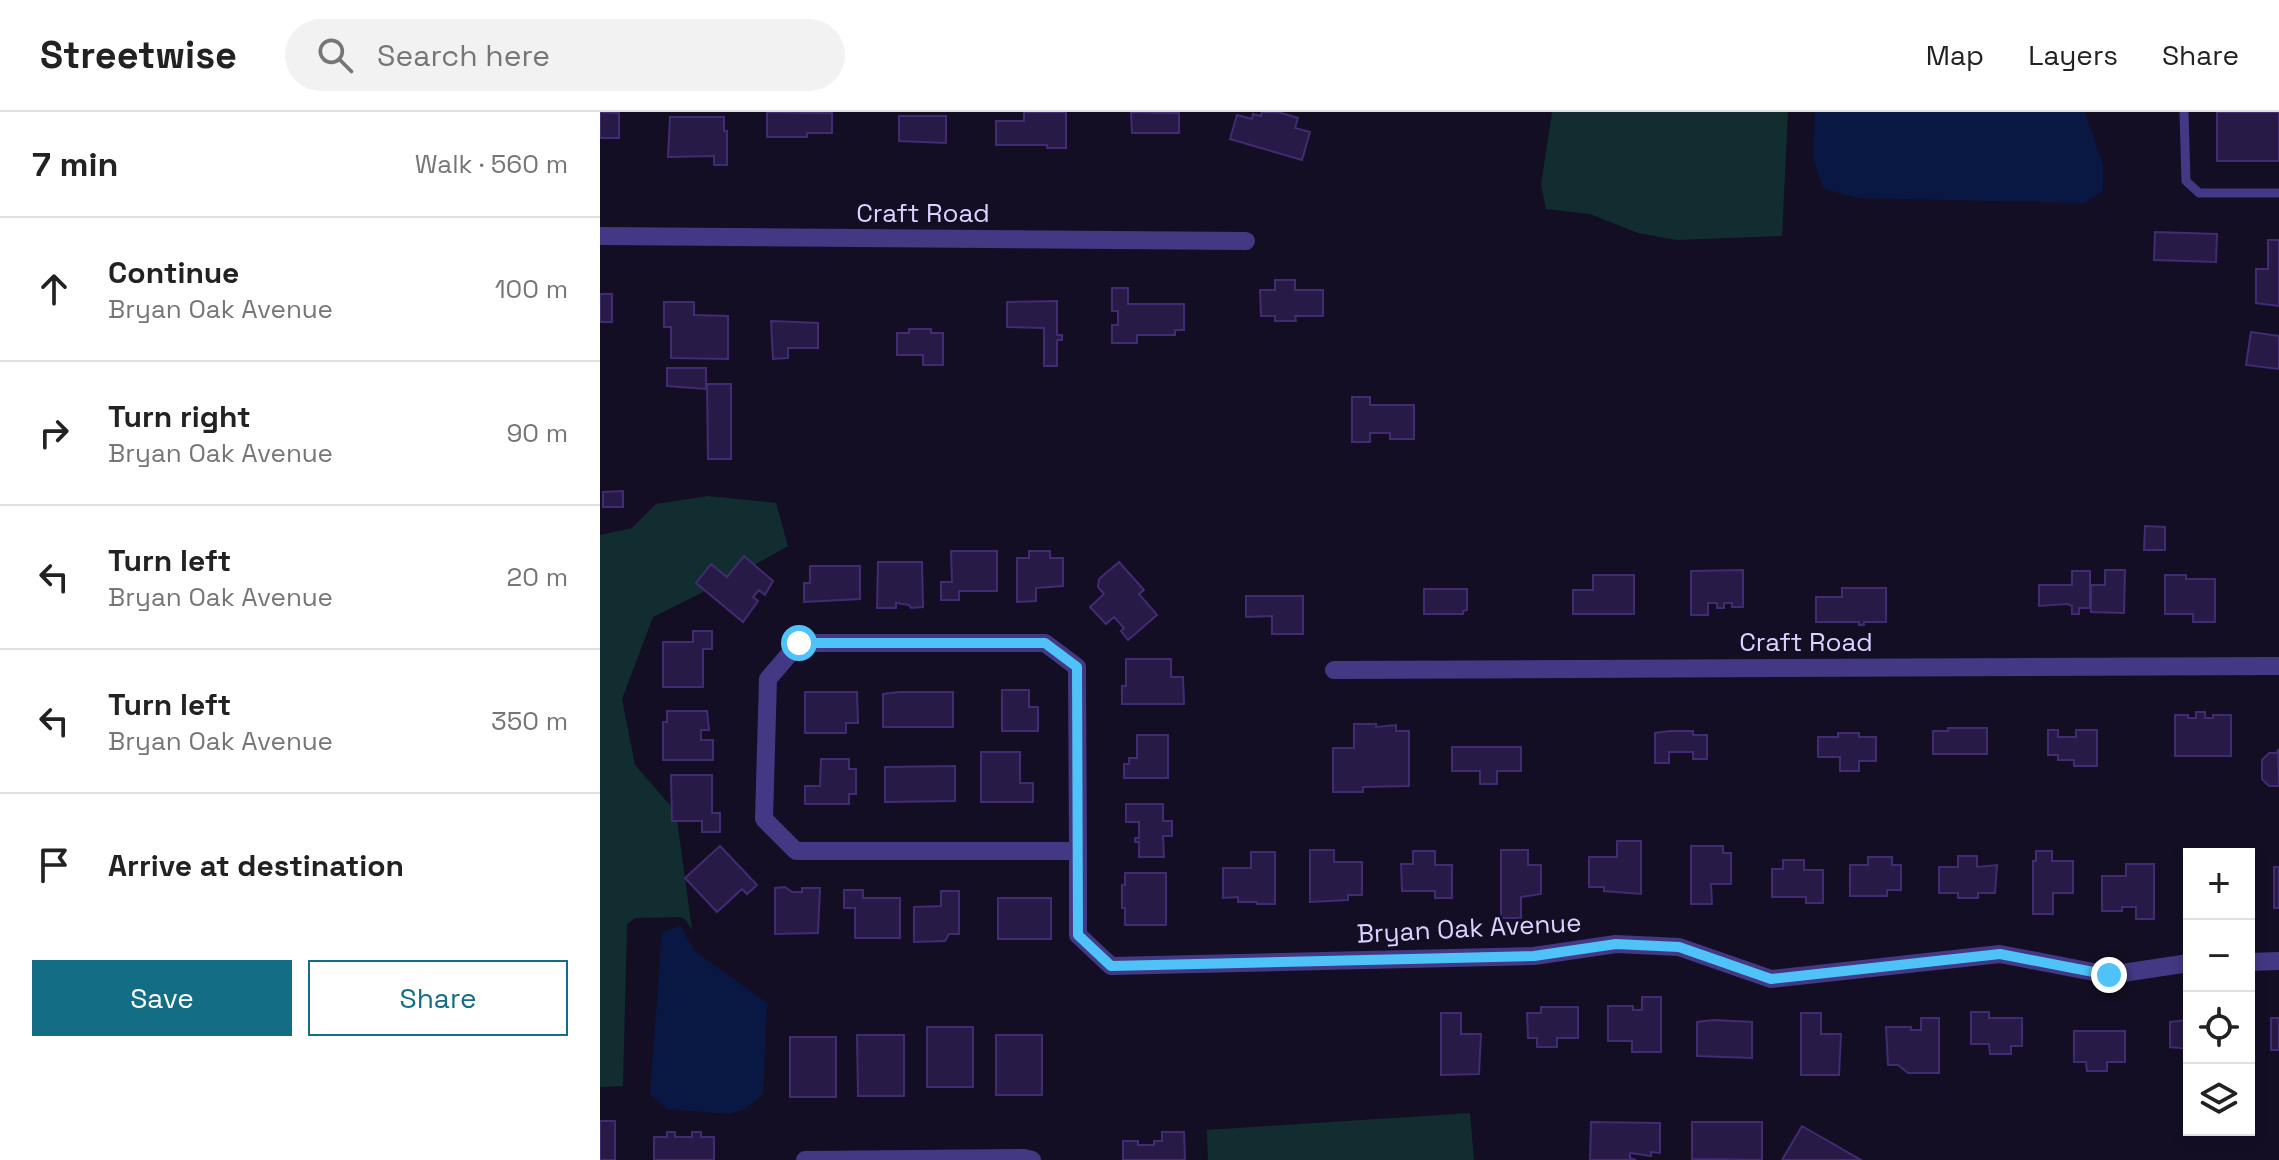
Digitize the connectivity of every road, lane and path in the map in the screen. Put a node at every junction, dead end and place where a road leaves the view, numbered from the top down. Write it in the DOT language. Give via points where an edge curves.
graph roads {
  1 [pos="2184,112"];
  2 [pos="2279,193"];
  3 [pos="600,236"];
  4 [pos="1246,241"];
  5 [pos="2279,666"];
  6 [pos="1334,670"];
  7 [pos="1078,851"];
  8 [pos="2279,961"];
  9 [pos="2255,962"];
  10 [pos="2183,964"];
  11 [pos="805,1160"];
  12 [pos="1032,1160"];
  1 -- 2 [label="lane" via="2186,181 2199,193"];
  3 -- 4 [label="street, Craft Road"];
  5 -- 6 [label="street, Craft Road"];
  7 -- 7 [label="street, Bryan Oak Avenue" via="796,851 764,819 768,679 799,643 1045,643 1077,667"];
  7 -- 10 [label="street, Bryan Oak Avenue" via="1078,935 1111,966 1534,956 1616,944 1679,947 1771,979 2000,954 2109,975"];
  8 -- 9 [label="street"];
  11 -- 12 [label="street"];
}
